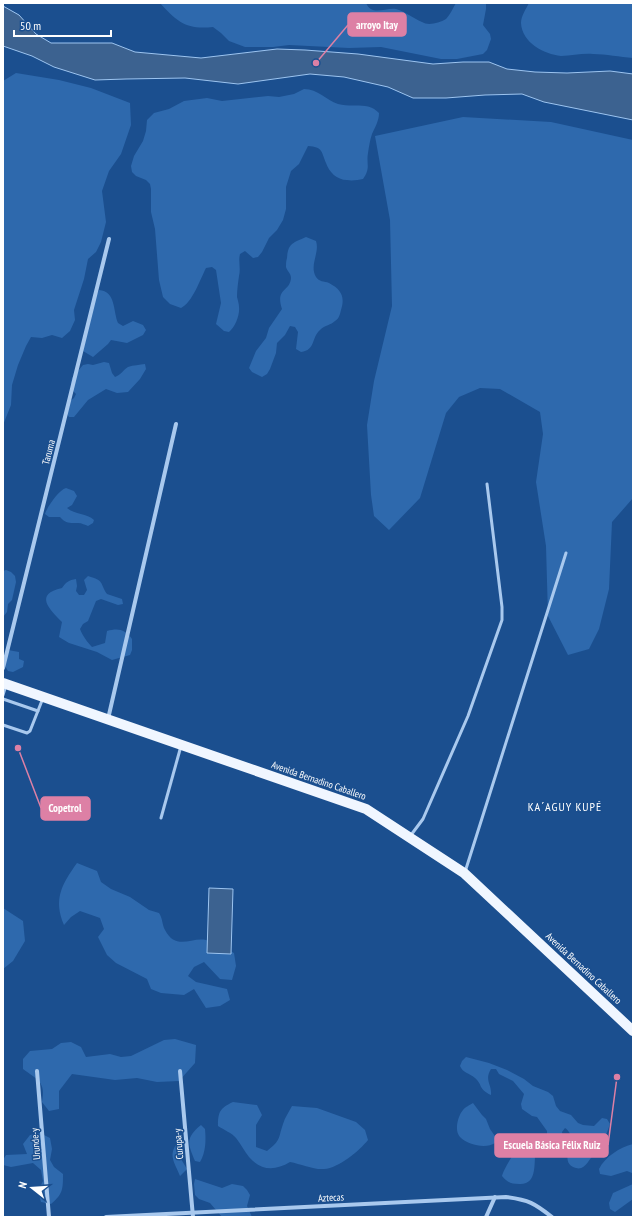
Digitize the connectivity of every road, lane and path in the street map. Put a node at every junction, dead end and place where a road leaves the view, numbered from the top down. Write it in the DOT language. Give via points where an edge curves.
graph roads {
  1 [pos="109,239"];
  2 [pos="176,424"];
  3 [pos="487,484"];
  4 [pos="566,553"];
  5 [pos="3,668"];
  6 [pos="5,683"];
  7 [pos="3,695"];
  8 [pos="44,697"];
  9 [pos="3,699"];
  10 [pos="38,711"];
  11 [pos="108,719"];
  12 [pos="3,725"];
  13 [pos="182,745"];
  14 [pos="161,818"];
  15 [pos="410,837"];
  16 [pos="464,873"];
  17 [pos="633,1031"];
  18 [pos="180,1070"];
  19 [pos="37,1071"];
  20 [pos="495,1197"];
  21 [pos="192,1214"];
  22 [pos="49,1217"];
  23 [pos="106,1217"];
  24 [pos="486,1217"];
  25 [pos="552,1217"];
  1 -- 5 [label="street, Taruma"];
  2 -- 11 [label="street"];
  3 -- 15 [label="lane" via="502,620 468,716 423,819"];
  4 -- 16 [label="lane"];
  6 -- 7 [label="lane"];
  6 -- 8 [label="main road, Avenida Bernadino Caballero"];
  8 -- 10 [label="lane"];
  8 -- 11 [label="main road, Avenida Bernadino Caballero"];
  9 -- 10 [label="lane"];
  10 -- 12 [label="lane" via="28,733"];
  11 -- 13 [label="main road, Avenida Bernadino Caballero"];
  13 -- 14 [label="lane"];
  13 -- 15 [label="main road, Avenida Bernadino Caballero" via="366,809"];
  15 -- 16 [label="main road, Avenida Bernadino Caballero"];
  16 -- 17 [label="main road, Avenida Bernadino Caballero"];
  18 -- 21 [label="street, Curupa-y"];
  19 -- 22 [label="street, Urunde-y"];
  20 -- 21 [label="street, Aztecas"];
  20 -- 24 [label="street"];
  20 -- 25 [label="street, Aztecas" via="522,1199 535,1204"];
  21 -- 23 [label="street, Aztecas"];
}
